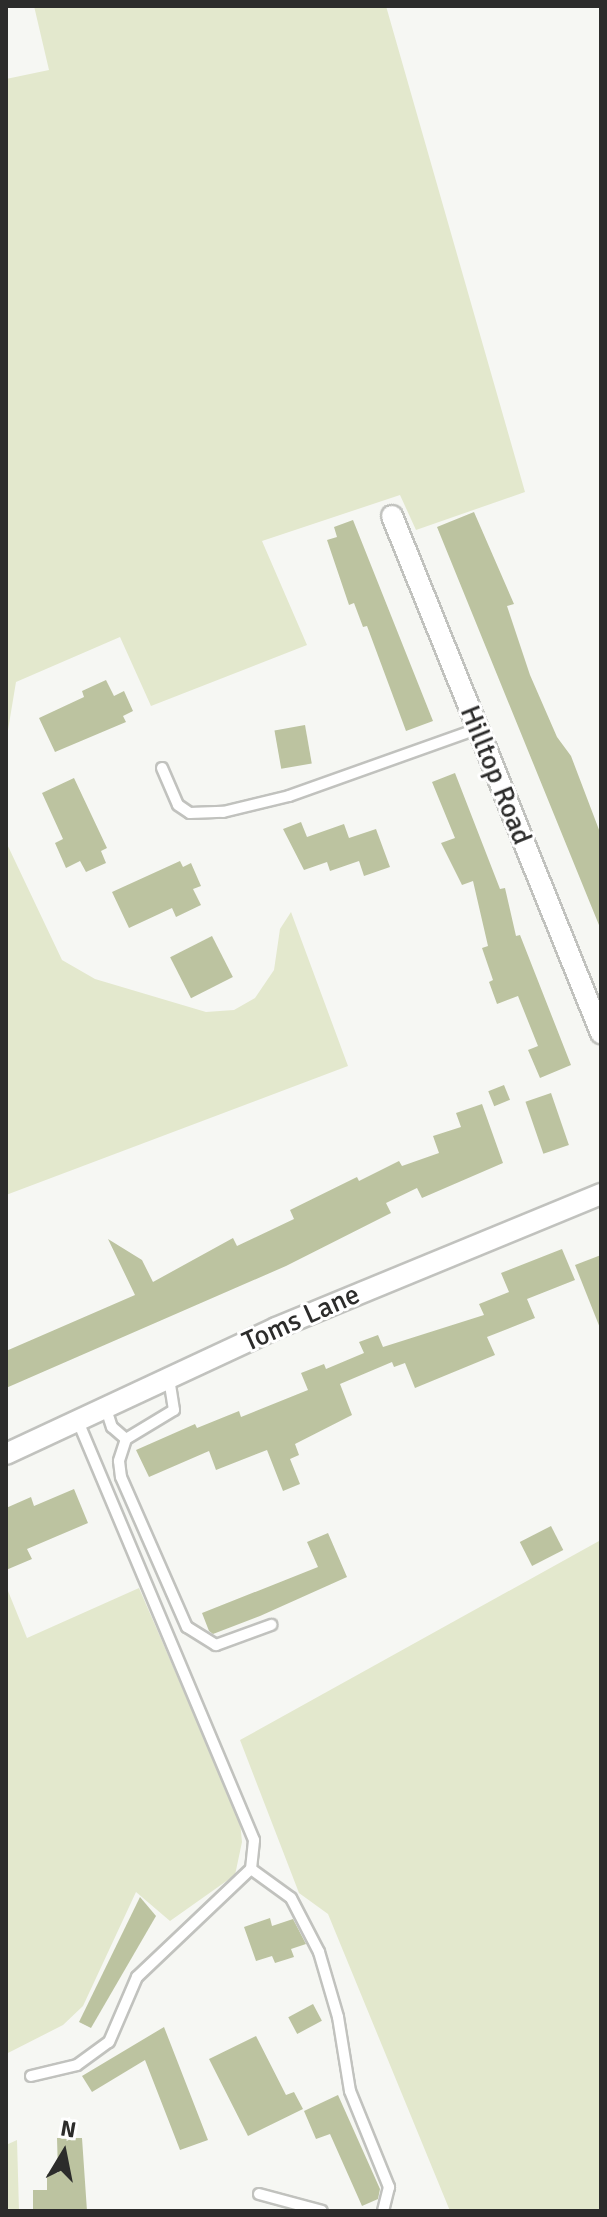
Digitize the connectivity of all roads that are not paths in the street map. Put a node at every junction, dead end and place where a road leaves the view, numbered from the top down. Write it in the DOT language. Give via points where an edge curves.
graph roads {
  1 [pos="392,516"];
  2 [pos="477,729"];
  3 [pos="162,768"];
  4 [pos="601,1033"];
  5 [pos="601,1194"];
  6 [pos="169,1379"];
  7 [pos="106,1409"];
  8 [pos="78,1422"];
  9 [pos="126,1439"];
  10 [pos="6,1454"];
  11 [pos="271,1625"];
  12 [pos="251,1869"];
  13 [pos="31,2076"];
  14 [pos="259,2194"];
  15 [pos="322,2211"];
  16 [pos="383,2211"];
  1 -- 2 [label="street, Hilltop Road"];
  2 -- 3 [label="lane" via="289,796 223,812 190,813 178,805"];
  2 -- 4 [label="street, Hilltop Road"];
  5 -- 6 [label="street, Toms Lane" via="290,1322"];
  6 -- 7 [label="street, Toms Lane"];
  6 -- 9 [label="lane" via="174,1410"];
  7 -- 8 [label="street, Toms Lane"];
  7 -- 9 [label="lane" via="112,1427"];
  8 -- 10 [label="street, Toms Lane"];
  8 -- 12 [label="lane" via="244,1813 254,1840"];
  9 -- 11 [label="lane" via="119,1461 121,1477 187,1627 216,1645"];
  12 -- 13 [label="lane" via="137,1977 109,2042 77,2065"];
  12 -- 16 [label="lane" via="291,1898 319,1952 338,2017 350,2091 389,2187"];
  14 -- 15 [label="lane"];
}
